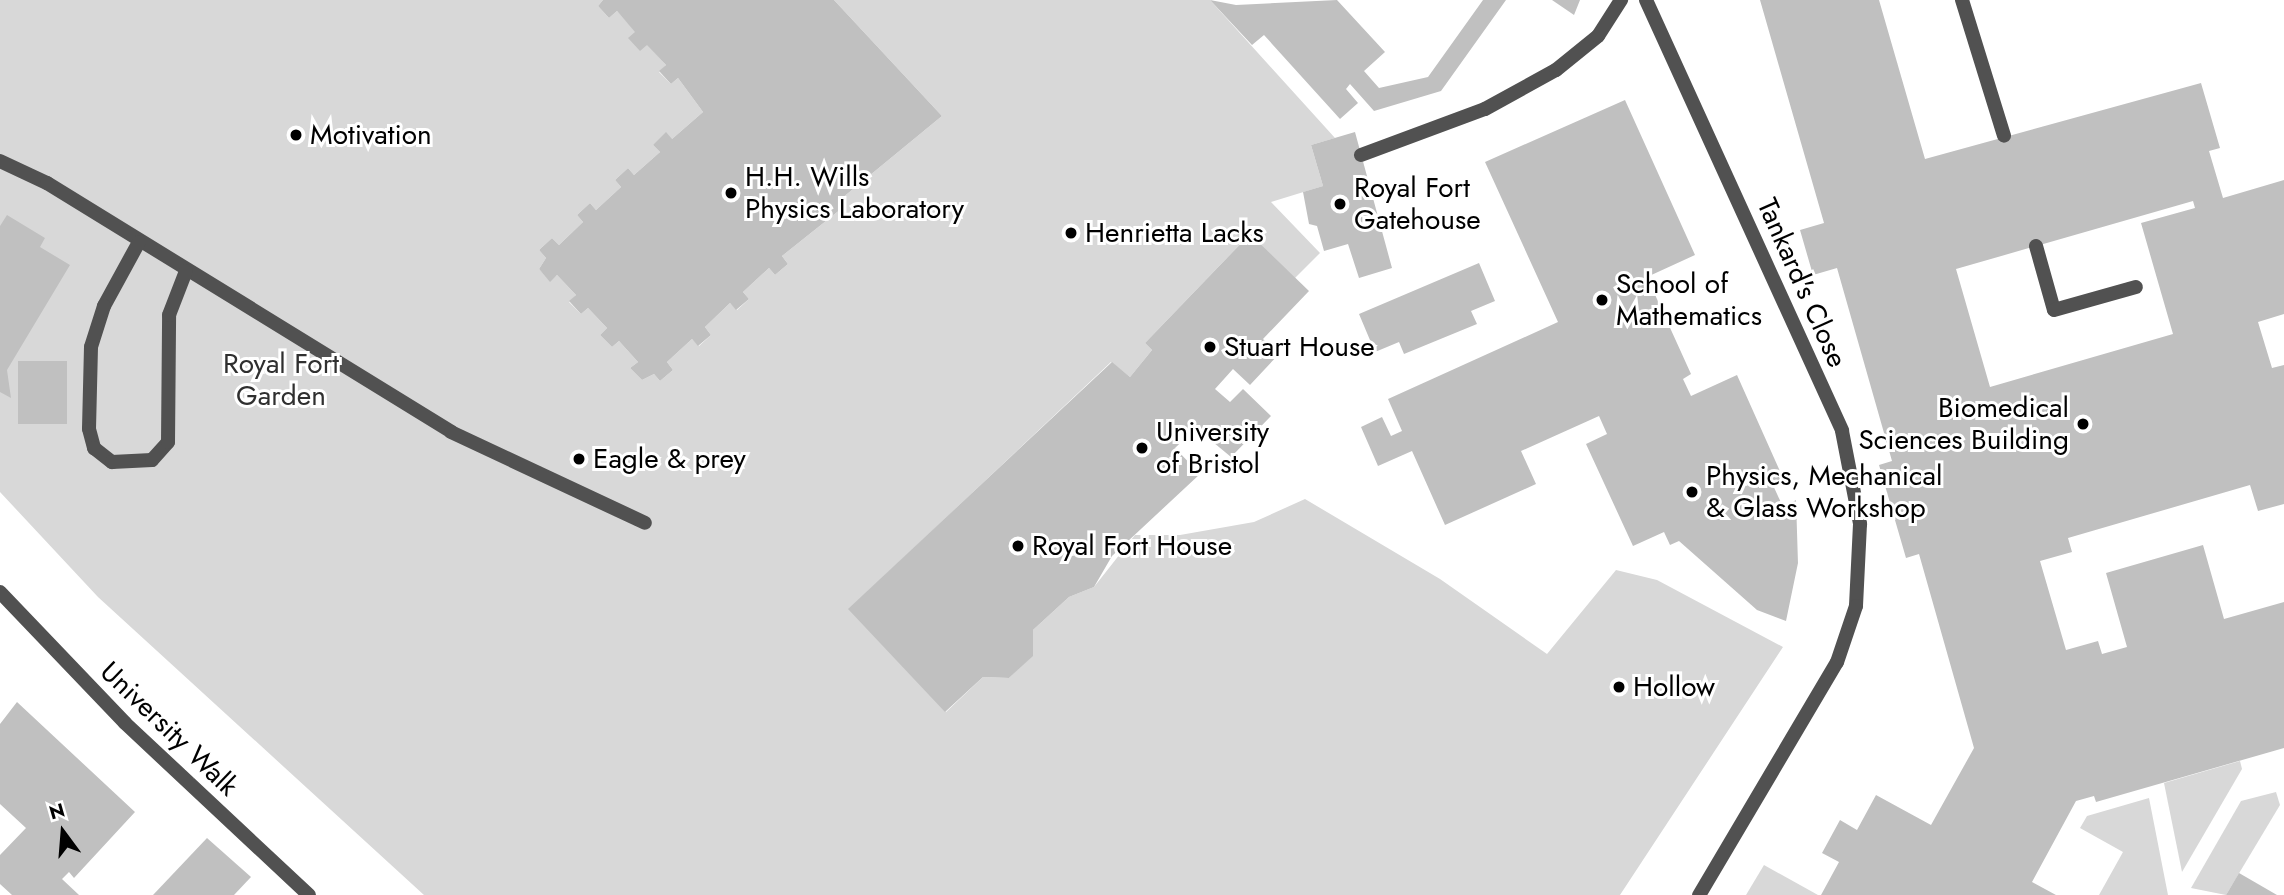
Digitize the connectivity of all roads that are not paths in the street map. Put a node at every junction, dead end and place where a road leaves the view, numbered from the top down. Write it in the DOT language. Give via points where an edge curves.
graph roads {
  1 [pos="1621,0"];
  2 [pos="1646,0"];
  3 [pos="1962,0"];
  4 [pos="2004,136"];
  5 [pos="1362,155"];
  6 [pos="0,161"];
  7 [pos="139,242"];
  8 [pos="2036,246"];
  9 [pos="186,271"];
  10 [pos="2136,287"];
  11 [pos="645,523"];
  12 [pos="0,592"];
  13 [pos="309,895"];
  14 [pos="1699,895"];
  1 -- 5 [label="street" via="1598,36 1556,71 1485,109"];
  2 -- 14 [label="street, Tankard's Close" via="1842,431 1860,524 1856,606 1837,662"];
  3 -- 4 [label="street"];
  6 -- 7 [label="street" via="47,183"];
  7 -- 9 [label="street"];
  7 -- 9 [label="street" via="104,306 91,347 89,429 94,448 112,462 152,460 168,442 169,315"];
  8 -- 10 [label="street" via="2054,310"];
  9 -- 11 [label="street" via="462,438"];
  12 -- 13 [label="street, University Walk" via="125,723"];
}
